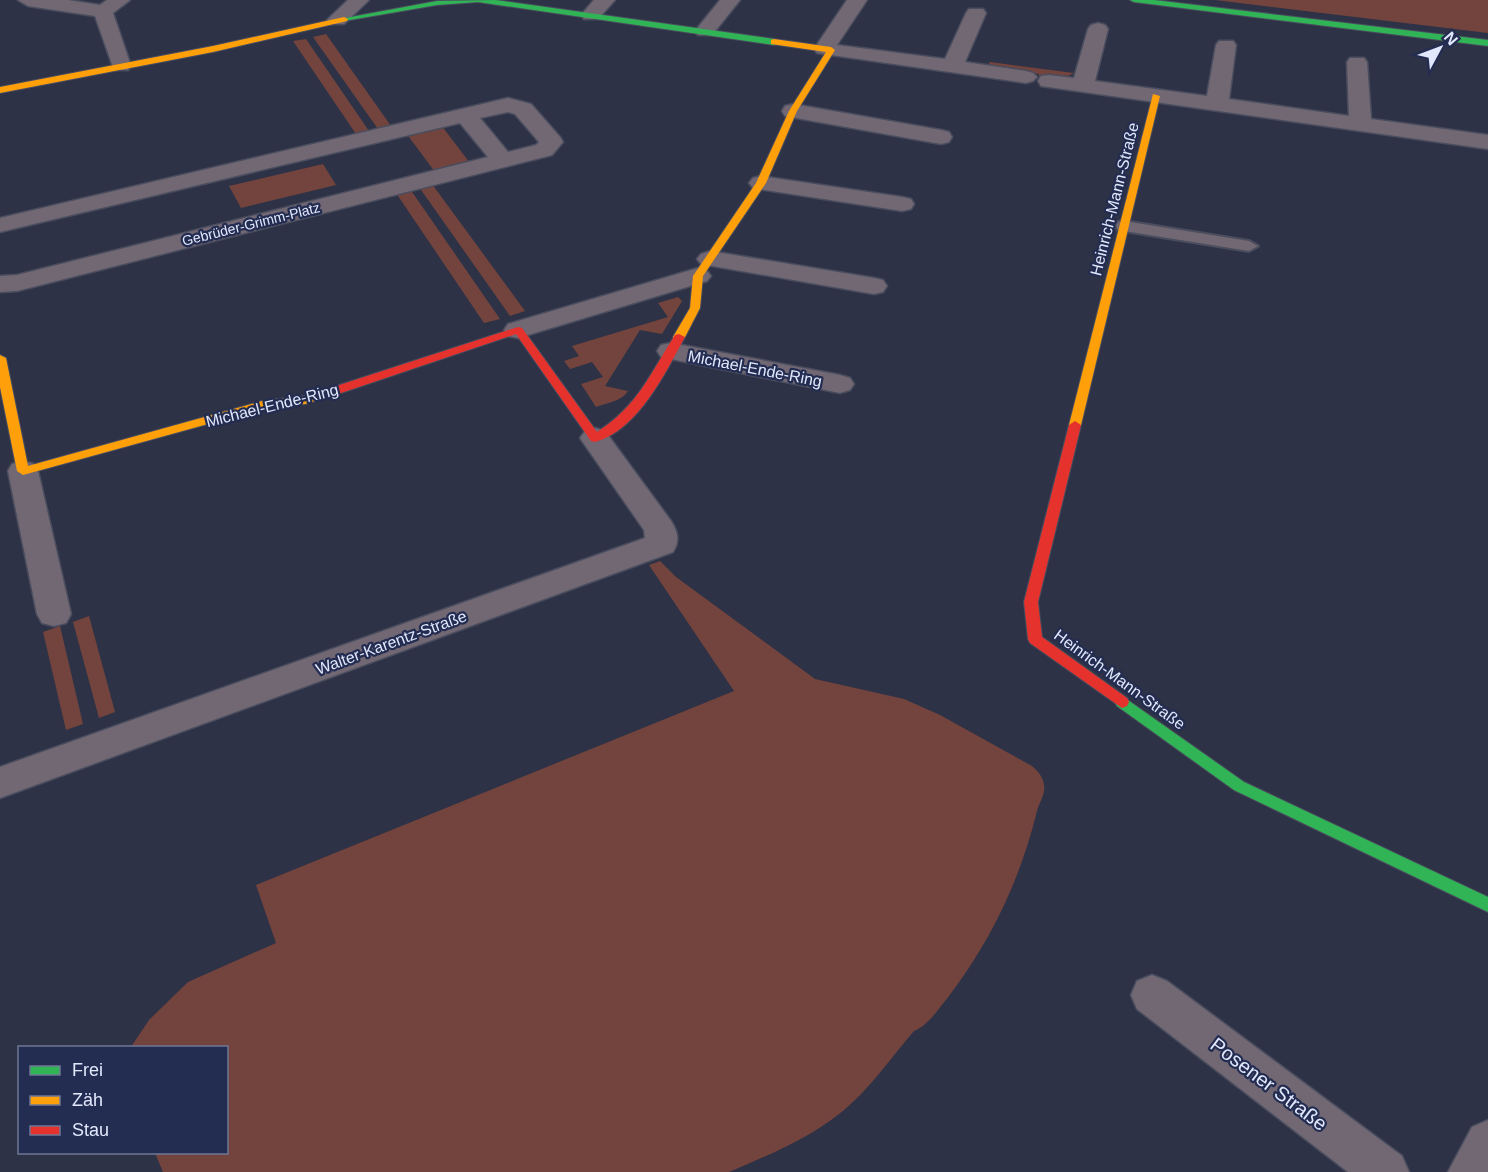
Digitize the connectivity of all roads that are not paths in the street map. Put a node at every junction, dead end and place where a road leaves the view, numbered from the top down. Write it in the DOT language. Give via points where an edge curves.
graph roads {
  1 [pos="28,0"];
  2 [pos="359,0"];
  3 [pos="478,0"];
  4 [pos="605,0"];
  5 [pos="730,0"];
  6 [pos="857,0"];
  7 [pos="1134,0"];
  8 [pos="111,6"];
  9 [pos="976,13"];
  10 [pos="591,15"];
  11 [pos="337,20"];
  12 [pos="1098,29"];
  13 [pos="705,31"];
  14 [pos="1488,43"];
  15 [pos="1226,45"];
  16 [pos="828,49"];
  17 [pos="1358,62"];
  18 [pos="121,66"];
  19 [pos="952,67"];
  20 [pos="1026,77"];
  21 [pos="1049,81"];
  22 [pos="1083,85"];
  23 [pos="0,90"];
  24 [pos="1156,96"];
  25 [pos="1217,104"];
  26 [pos="793,111"];
  27 [pos="465,114"];
  28 [pos="1360,124"];
  29 [pos="941,137"];
  30 [pos="1488,142"];
  31 [pos="502,160"];
  32 [pos="761,183"];
  33 [pos="902,204"];
  34 [pos="0,225"];
  35 [pos="1124,226"];
  36 [pos="1249,246"];
  37 [pos="704,268"];
  38 [pos="0,284"];
  39 [pos="874,286"];
  40 [pos="518,330"];
  41 [pos="671,351"];
  42 [pos="0,358"];
  43 [pos="840,384"];
  44 [pos="595,438"];
  45 [pos="23,471"];
  46 [pos="54,614"];
  47 [pos="0,783"];
  48 [pos="1488,905"];
  49 [pos="1152,995"];
  50 [pos="1488,1143"];
  51 [pos="1386,1172"];
  52 [pos="1471,1172"];
  1 -- 8 [label="street"];
  2 -- 11 [label="street"];
  3 -- 10 [label="street"];
  3 -- 11 [label="street"];
  4 -- 10 [label="street"];
  5 -- 13 [label="street"];
  6 -- 16 [label="street, Michael-Ende-Ring"];
  7 -- 14 [label="street"];
  8 -- 18 [label="street"];
  9 -- 19 [label="street"];
  10 -- 13 [label="street"];
  11 -- 18 [label="street"];
  12 -- 22 [label="street"];
  13 -- 16 [label="street"];
  15 -- 25 [label="street"];
  16 -- 19 [label="street"];
  16 -- 26 [label="street, Michael-Ende-Ring"];
  17 -- 28 [label="street"];
  18 -- 23 [label="street"];
  19 -- 20 [label="street"];
  21 -- 22 [label="street"];
  22 -- 24 [label="street"];
  24 -- 25 [label="street"];
  24 -- 35 [label="street, Heinrich-Mann-Straße"];
  25 -- 28 [label="street"];
  26 -- 29 [label="street"];
  26 -- 32 [label="street, Michael-Ende-Ring"];
  27 -- 31 [label="street"];
  27 -- 31 [label="street, Gebrüder-Grimm-Platz" via="508,105 523,109 552,142 544,150"];
  27 -- 34 [label="street, Gebrüder-Grimm-Platz"];
  28 -- 30 [label="street"];
  31 -- 38 [label="street, Gebrüder-Grimm-Platz"];
  32 -- 33 [label="street"];
  32 -- 37 [label="street, Michael-Ende-Ring"];
  35 -- 36 [label="lane"];
  35 -- 48 [label="street, Heinrich-Mann-Straße" via="1031,602 1035,639 1239,786"];
  37 -- 39 [label="street, Michael-Ende-Ring"];
  37 -- 40 [label="street, Michael-Ende-Ring"];
  37 -- 41 [label="street, Michael-Ende-Ring" via="695,308"];
  40 -- 44 [label="street"];
  40 -- 45 [label="street, Michael-Ende-Ring" via="305,400 262,405"];
  41 -- 43 [label="street, Michael-Ende-Ring"];
  41 -- 44 [label="street, Michael-Ende-Ring" via="639,406 620,424"];
  42 -- 45 [label="street"];
  44 -- 47 [label="street, Walter-Karentz-Straße" via="660,529 662,544"];
  45 -- 46 [label="street"];
  49 -- 51 [label="street, Posener Straße"];
  50 -- 52 [label="street"];
}
